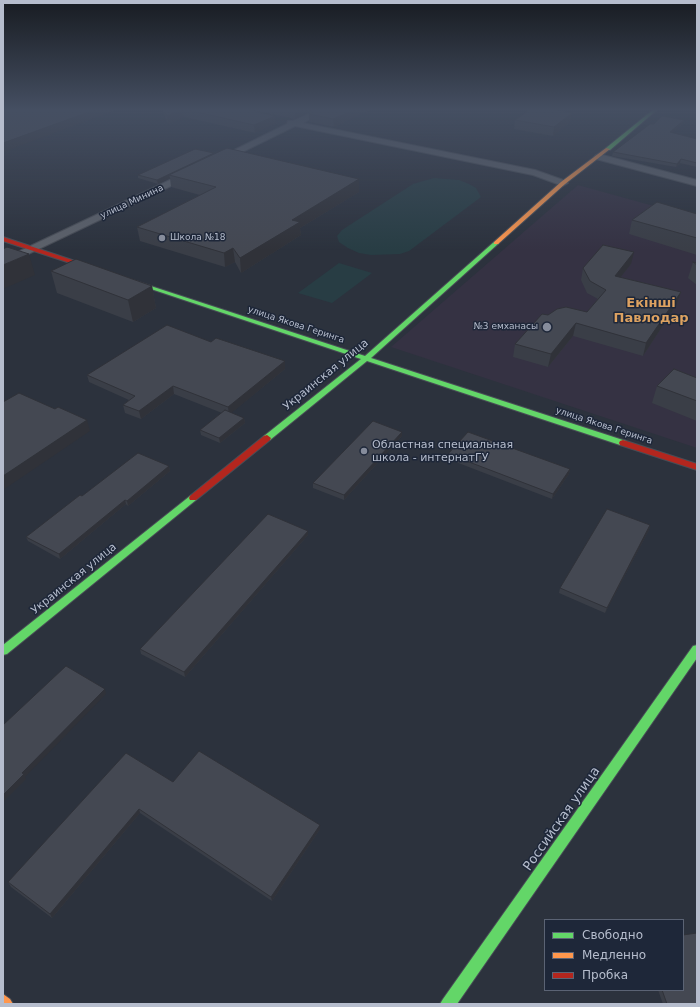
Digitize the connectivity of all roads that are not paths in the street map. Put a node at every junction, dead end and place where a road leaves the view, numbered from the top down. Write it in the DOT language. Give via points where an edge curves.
graph roads {
  1 [pos="228,156"];
  2 [pos="451,156"];
  3 [pos="599,157"];
  4 [pos="564,183"];
  5 [pos="697,183"];
  6 [pos="3,239"];
  7 [pos="32,249"];
  8 [pos="3,263"];
  9 [pos="366,359"];
  10 [pos="697,467"];
  11 [pos="697,649"];
  12 [pos="3,651"];
  13 [pos="3,1002"];
  14 [pos="6,1004"];
  15 [pos="448,1004"];
  1 -- 7 [label="street, улица Минина"];
  2 -- 4 [label="street" via="535,173"];
  3 -- 4 [label="street, Украинская улица"];
  3 -- 5 [label="street"];
  4 -- 9 [label="street, Украинская улица"];
  6 -- 7 [label="street, улица Якова Геринга"];
  7 -- 8 [label="street, улица Минина"];
  7 -- 9 [label="street, улица Якова Геринга"];
  9 -- 10 [label="street, улица Якова Геринга"];
  9 -- 12 [label="street, Украинская улица"];
  11 -- 15 [label="street, Российская улица"];
  13 -- 14 [label="street"];
}
